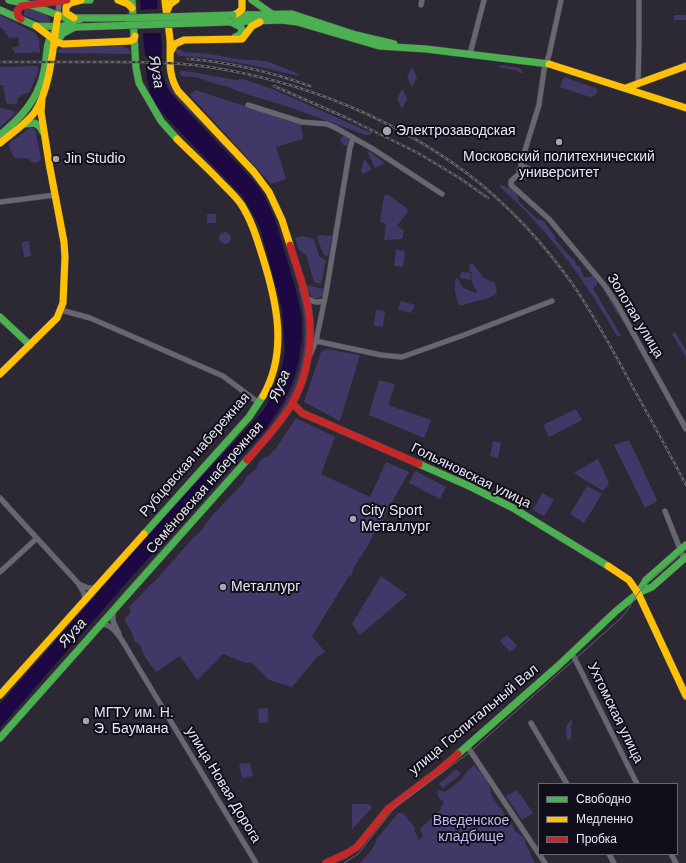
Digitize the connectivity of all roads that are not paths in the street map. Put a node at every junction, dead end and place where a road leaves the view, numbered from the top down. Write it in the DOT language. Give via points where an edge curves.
graph roads {
  1 [pos="8,0"];
  2 [pos="62,0"];
  3 [pos="77,0"];
  4 [pos="81,0"];
  5 [pos="90,0"];
  6 [pos="118,0"];
  7 [pos="132,0"];
  8 [pos="165,0"];
  9 [pos="176,0"];
  10 [pos="242,0"];
  11 [pos="252,0"];
  12 [pos="484,0"];
  13 [pos="561,0"];
  14 [pos="639,0"];
  15 [pos="47,1"];
  16 [pos="28,4"];
  17 [pos="132,8"];
  18 [pos="0,10"];
  19 [pos="47,12"];
  20 [pos="166,12"];
  21 [pos="272,14"];
  22 [pos="58,15"];
  23 [pos="21,19"];
  24 [pos="232,21"];
  25 [pos="264,21"];
  26 [pos="79,23"];
  27 [pos="36,26"];
  28 [pos="57,28"];
  29 [pos="69,29"];
  30 [pos="169,30"];
  31 [pos="135,36"];
  32 [pos="225,39"];
  33 [pos="184,40"];
  34 [pos="59,41"];
  35 [pos="123,42"];
  36 [pos="414,48"];
  37 [pos="49,50"];
  38 [pos="170,52"];
  39 [pos="136,54"];
  40 [pos="470,54"];
  41 [pos="546,63"];
  42 [pos="686,66"];
  43 [pos="638,85"];
  44 [pos="626,88"];
  45 [pos="39,97"];
  46 [pos="248,105"];
  47 [pos="686,108"];
  48 [pos="35,111"];
  49 [pos="23,124"];
  50 [pos="44,134"];
  51 [pos="0,135"];
  52 [pos="353,138"];
  53 [pos="0,143"];
  54 [pos="521,167"];
  55 [pos="519,174"];
  56 [pos="442,194"];
  57 [pos="55,195"];
  58 [pos="0,202"];
  59 [pos="306,298"];
  60 [pos="324,301"];
  61 [pos="552,301"];
  62 [pos="61,310"];
  63 [pos="0,317"];
  64 [pos="316,341"];
  65 [pos="30,345"];
  66 [pos="307,364"];
  67 [pos="0,374"];
  68 [pos="259,403"];
  69 [pos="292,403"];
  70 [pos="287,412"];
  71 [pos="302,413"];
  72 [pos="686,429"];
  73 [pos="0,498"];
  74 [pos="665,511"];
  75 [pos="36,538"];
  76 [pos="686,545"];
  77 [pos="680,551"];
  78 [pos="685,558"];
  79 [pos="0,572"];
  80 [pos="78,583"];
  81 [pos="652,587"];
  82 [pos="96,588"];
  83 [pos="638,593"];
  84 [pos="85,601"];
  85 [pos="643,605"];
  86 [pos="114,610"];
  87 [pos="100,625"];
  88 [pos="120,637"];
  89 [pos="572,653"];
  90 [pos="0,695"];
  91 [pos="686,696"];
  92 [pos="530,723"];
  93 [pos="0,738"];
  94 [pos="467,746"];
  95 [pos="566,783"];
  96 [pos="637,783"];
  97 [pos="538,853"];
  98 [pos="256,863"];
  99 [pos="326,863"];
  1 -- 16 [label="main road"];
  2 -- 15 [label="main road"];
  2 -- 22 [label="street"];
  3 -- 4 [label="main road"];
  4 -- 5 [label="main road"];
  4 -- 26 [label="main road" via="66,7 68,15"];
  6 -- 17 [label="main road"];
  7 -- 17 [label="main road, Рубцовская набережная"];
  8 -- 20 [label="main road, Семёновская набережная"];
  9 -- 20 [label="main road" via="170,4"];
  10 -- 24 [label="main road" via="242,9"];
  11 -- 21 [label="main road"];
  12 -- 40 [label="street"];
  13 -- 41 [label="street, Золотая улица"];
  14 -- 43 [label="street"];
  15 -- 16 [label="main road"];
  16 -- 19 [label="main road"];
  16 -- 23 [label="main road" via="18,8 17,14"];
  17 -- 31 [label="main road, Рубцовская набережная"];
  18 -- 23 [label="main road"];
  19 -- 22 [label="main road"];
  19 -- 28 [label="main road" via="54,18"];
  20 -- 30 [label="main road, Семёновская набережная"];
  21 -- 24 [label="main road"];
  21 -- 36 [label="main road" via="300,16 369,39"];
  22 -- 26 [label="main road"];
  22 -- 28 [label="main road"];
  23 -- 27 [label="main road"];
  24 -- 25 [label="main road"];
  24 -- 26 [label="main road, bridge"];
  24 -- 32 [label="main road" via="242,28 242,33 238,37"];
  25 -- 32 [label="main road" via="252,26 242,39"];
  25 -- 36 [label="main road" via="297,22 379,46"];
  26 -- 28 [label="main road"];
  26 -- 29 [label="main road"];
  27 -- 28 [label="main road"];
  27 -- 34 [label="main road"];
  27 -- 37 [label="main road"];
  28 -- 34 [label="main road"];
  29 -- 34 [label="main road" via="62,34"];
  29 -- 34 [label="main road" via="67,41"];
  30 -- 33 [label="main road" via="174,37"];
  30 -- 38 [label="main road, Семёновская набережная"];
  31 -- 35 [label="main road" via="132,40"];
  31 -- 39 [label="main road, Рубцовская набережная"];
  32 -- 33 [label="main road"];
  33 -- 38 [label="main road" via="175,44"];
  34 -- 35 [label="main road"];
  34 -- 37 [label="main road"];
  34 -- 37 [label="main road" via="57,46"];
  35 -- 39 [label="main road" via="130,44"];
  36 -- 40 [label="main road"];
  37 -- 45 [label="main road" via="48,75"];
  38 -- 59 [label="main road, Семёновская набережная" via="169,67 173,84 254,172 269,192 282,220"];
  39 -- 68 [label="main road, Рубцовская набережная" via="139,83 161,121 231,192 254,229 276,307 279,336 274,373"];
  40 -- 41 [label="main road"];
  41 -- 44 [label="main road"];
  41 -- 54 [label="street, Золотая улица" via="539,105"];
  42 -- 43 [label="main road"];
  43 -- 44 [label="main road"];
  44 -- 47 [label="main road"];
  45 -- 48 [label="main road" via="34,102"];
  45 -- 50 [label="main road"];
  45 -- 51 [label="main road"];
  46 -- 52 [label="street" via="302,122 327,124"];
  48 -- 49 [label="main road"];
  48 -- 50 [label="main road"];
  49 -- 50 [label="main road" via="36,122"];
  49 -- 53 [label="main road"];
  50 -- 57 [label="main road"];
  52 -- 56 [label="street"];
  52 -- 60 [label="street"];
  54 -- 55 [label="street, Золотая улица"];
  54 -- 55 [label="street, Золотая улица" via="527,168 529,173 525,177"];
  55 -- 72 [label="street, Золотая улица" via="511,181 511,185 549,219 605,286"];
  57 -- 58 [label="street"];
  57 -- 62 [label="main road" via="65,257"];
  59 -- 60 [label="street" via="319,303"];
  59 -- 66 [label="main road, Семёновская набережная" via="310,342"];
  60 -- 64 [label="street"];
  61 -- 64 [label="street" via="402,357"];
  62 -- 65 [label="main road"];
  62 -- 68 [label="street" via="90,318 223,376"];
  63 -- 65 [label="main road"];
  64 -- 66 [label="street"];
  65 -- 67 [label="main road"];
  66 -- 69 [label="main road, Семёновская набережная"];
  68 -- 82 [label="main road, Рубцовская набережная"];
  69 -- 70 [label="main road, Семёновская набережная"];
  69 -- 71 [label="main road, Гольяновская улица"];
  70 -- 71 [label="main road, Гольяновская улица"];
  70 -- 86 [label="main road, Семёновская набережная"];
  71 -- 83 [label="main road, Гольяновская улица" via="513,508 629,580"];
  73 -- 75 [label="street"];
  74 -- 77 [label="street"];
  75 -- 79 [label="street"];
  75 -- 80 [label="street"];
  76 -- 77 [label="main road, улица Госпитальный Вал"];
  77 -- 78 [label="street"];
  77 -- 83 [label="main road, улица Госпитальный Вал" via="646,580"];
  78 -- 81 [label="main road, улица Госпитальный Вал"];
  80 -- 82 [label="street" via="88,588"];
  80 -- 84 [label="street"];
  81 -- 83 [label="main road, улица Госпитальный Вал"];
  81 -- 85 [label="main road" via="644,598"];
  82 -- 84 [label="main road, Рубцовская набережная"];
  83 -- 85 [label="main road, Гольяновская улица"];
  83 -- 89 [label="main road, улица Госпитальный Вал"];
  84 -- 90 [label="main road, Рубцовская набережная"];
  85 -- 91 [label="main road, Гольяновская улица"];
  86 -- 87 [label="main road, Семёновская набережная"];
  86 -- 88 [label="street, улица Новая Дорога" via="113,621"];
  87 -- 88 [label="street, улица Новая Дорога" via="108,624"];
  87 -- 93 [label="main road, Семёновская набережная"];
  88 -- 98 [label="street, улица Новая Дорога"];
  89 -- 94 [label="main road, улица Госпитальный Вал"];
  89 -- 96 [label="street, Ухтомская улица"];
  92 -- 95 [label="street"];
  94 -- 97 [label="street"];
  94 -- 99 [label="main road, улица Госпитальный Вал" via="388,809 357,847"];
}
